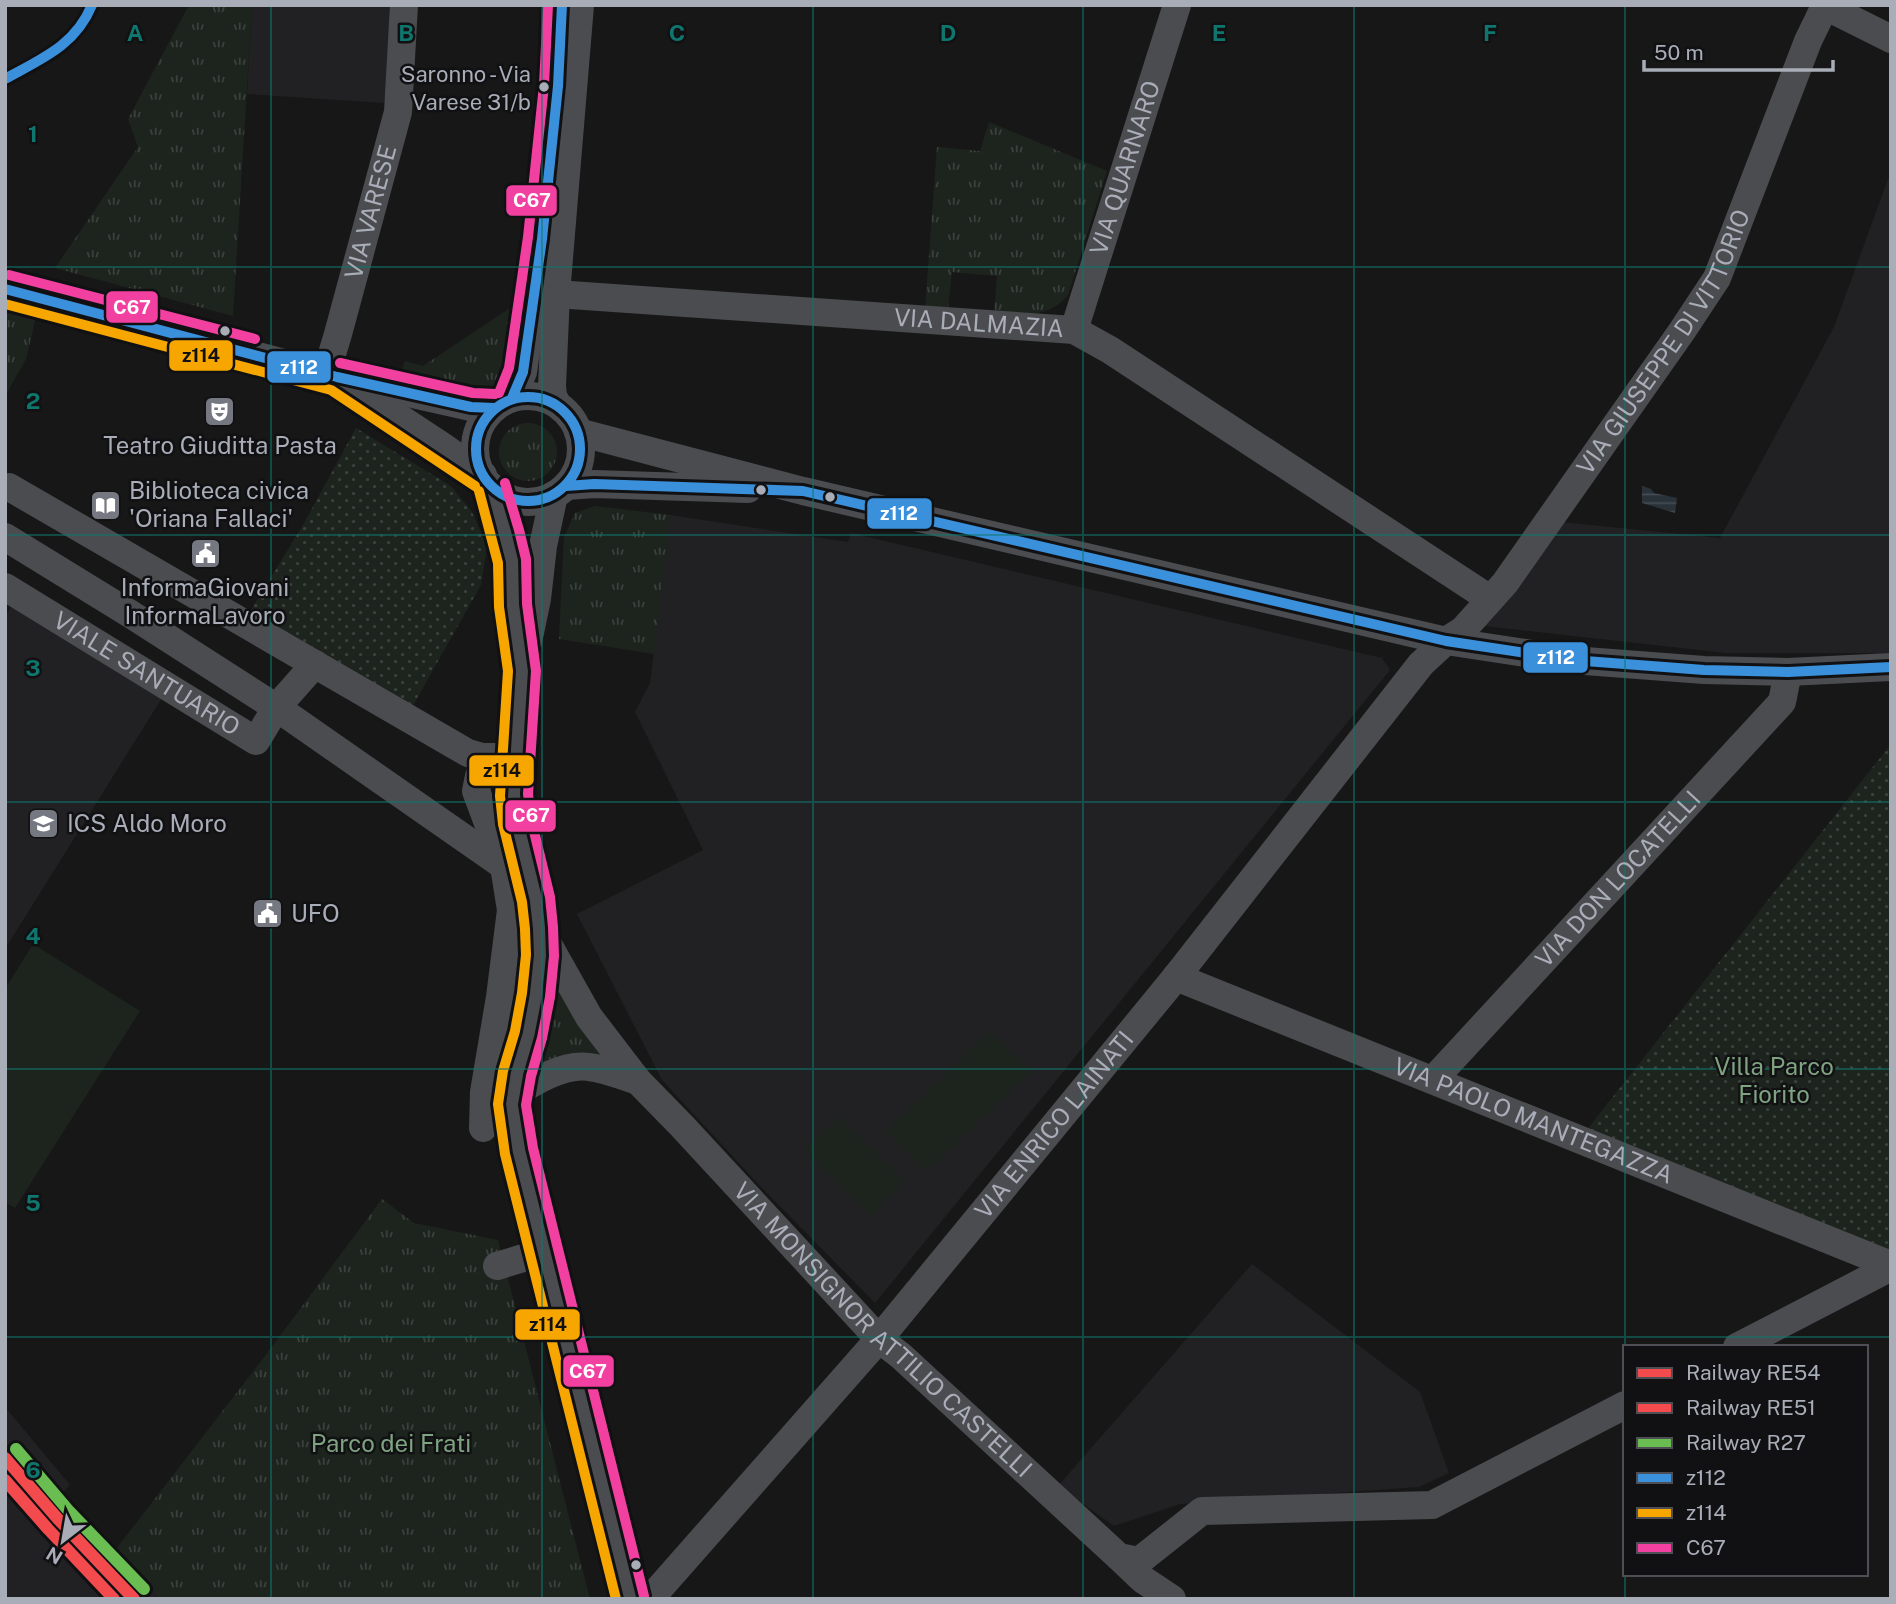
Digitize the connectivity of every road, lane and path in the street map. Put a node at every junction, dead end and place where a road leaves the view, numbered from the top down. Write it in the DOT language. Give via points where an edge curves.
graph roads {
  1 [pos="404,5"];
  2 [pos="562,5"];
  3 [pos="579,5"];
  4 [pos="1177,5"];
  5 [pos="1824,6"];
  6 [pos="1891,39"];
  7 [pos="5,289"];
  8 [pos="556,294"];
  9 [pos="1074,330"];
  10 [pos="331,375"];
  11 [pos="503,403"];
  12 [pos="557,404"];
  13 [pos="579,432"];
  14 [pos="487,481"];
  15 [pos="9,487"];
  16 [pos="560,490"];
  17 [pos="803,491"];
  18 [pos="5,537"];
  19 [pos="5,587"];
  20 [pos="1490,599"];
  21 [pos="1446,642"];
  22 [pos="315,664"];
  23 [pos="1891,667"];
  24 [pos="522,671"];
  25 [pos="1788,672"];
  26 [pos="276,708"];
  27 [pos="515,766"];
  28 [pos="479,776"];
  29 [pos="506,866"];
  30 [pos="540,928"];
  31 [pos="1177,977"];
  32 [pos="1433,1080"];
  33 [pos="638,1081"];
  34 [pos="513,1096"];
  35 [pos="483,1128"];
  36 [pos="543,1252"];
  37 [pos="497,1266"];
  38 [pos="1891,1266"];
  39 [pos="879,1339"];
  40 [pos="1741,1345"];
  41 [pos="1623,1406"];
  42 [pos="1129,1559"];
  43 [pos="630,1599"];
  44 [pos="650,1599"];
  45 [pos="1172,1599"];
  1 -- 10 [label="street, VIA VARESE" via="398,112"];
  2 -- 11 [label="street" via="542,239 523,372"];
  3 -- 8 [label="street"];
  4 -- 9 [label="street, VIA QUARNARO"];
  5 -- 6 [label="street"];
  5 -- 20 [label="street, VIA GIUSEPPE DI VITTORIO" via="1717,278"];
  7 -- 10 [label="street"];
  8 -- 9 [label="street, VIA DALMAZIA"];
  8 -- 12 [label="street" via="552,386"];
  9 -- 20 [label="street, VIA DALMAZIA"];
  10 -- 11 [label="street" via="471,407"];
  10 -- 14 [label="street" via="442,446"];
  11 -- 12 [label="street" via="528,396"];
  11 -- 14 [label="street" via="484,419 478,432 477,462"];
  12 -- 13 [label="street"];
  13 -- 16 [label="street" via="580,461"];
  13 -- 17 [label="street"];
  14 -- 16 [label="street" via="515,500 541,500"];
  14 -- 24 [label="street" via="510,547"];
  15 -- 22 [label="street"];
  16 -- 17 [label="street" via="594,484"];
  16 -- 24 [label="street" via="543,546"];
  17 -- 21 [label="street"];
  18 -- 26 [label="street, VIALE SANTUARIO"];
  19 -- 26 [label="street, VIALE SANTUARIO" via="256,741"];
  20 -- 21 [label="street, VIA GIUSEPPE DI VITTORIO" via="1464,630"];
  21 -- 25 [label="street" via="1572,660"];
  21 -- 31 [label="street, VIA ENRICO LAINATI" via="1421,664"];
  22 -- 26 [label="street, VIALE SANTUARIO"];
  22 -- 27 [label="street" via="468,753"];
  23 -- 25 [label="street"];
  24 -- 27 [label="street"];
  25 -- 32 [label="street, VIA DON LOCATELLI" via="1782,702"];
  26 -- 29 [label="street"];
  27 -- 30 [label="street" via="517,821"];
  28 -- 29 [label="street" via="477,790"];
  29 -- 35 [label="street" via="510,921 484,1092"];
  30 -- 33 [label="street, VIA MONSIGNOR ATTILIO CASTELLI" via="589,1017"];
  30 -- 34 [label="street" via="534,1011"];
  31 -- 32 [label="street, VIA PAOLO MANTEGAZZA"];
  31 -- 39 [label="street, VIA ENRICO LAINATI"];
  32 -- 38 [label="street, VIA PAOLO MANTEGAZZA"];
  33 -- 34 [label="street, VIA MONSIGNOR ATTILIO CASTELLI" via="588,1066 570,1067"];
  33 -- 39 [label="street, VIA MONSIGNOR ATTILIO CASTELLI"];
  34 -- 36 [label="street" via="519,1151"];
  36 -- 37 [label="street"];
  36 -- 43 [label="street"];
  38 -- 40 [label="street"];
  39 -- 42 [label="street, VIA MONSIGNOR ATTILIO CASTELLI"];
  39 -- 44 [label="street, VIA ENRICO LAINATI"];
  41 -- 42 [label="street" via="1432,1505 1202,1511"];
  42 -- 45 [label="street, VIA MONSIGNOR ATTILIO CASTELLI" via="1142,1579"];
}
